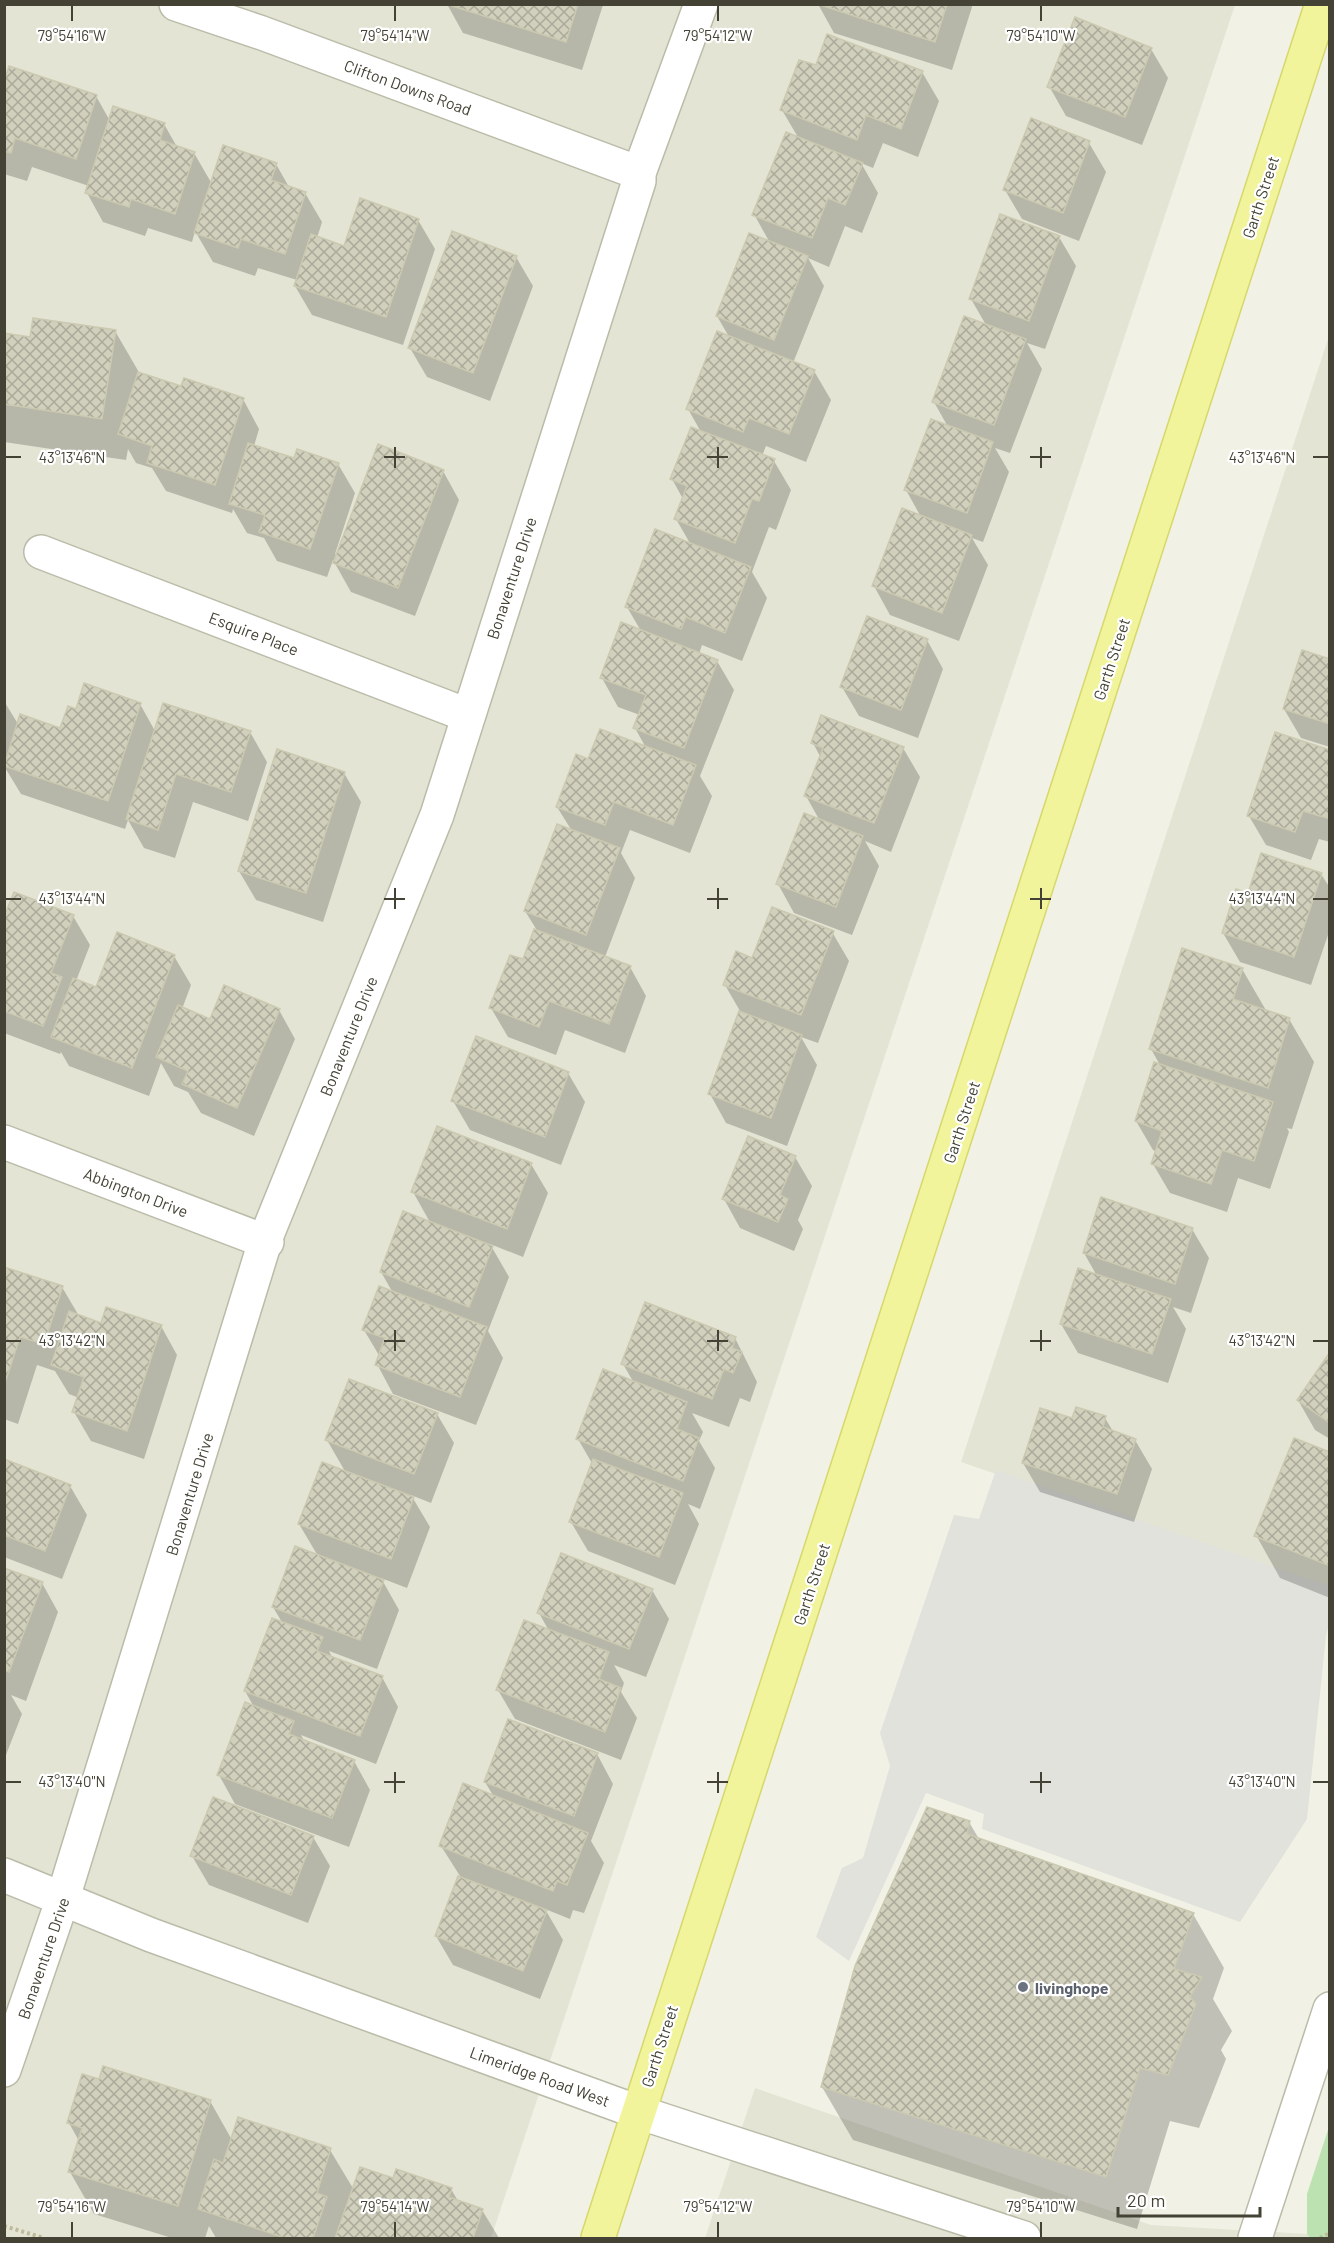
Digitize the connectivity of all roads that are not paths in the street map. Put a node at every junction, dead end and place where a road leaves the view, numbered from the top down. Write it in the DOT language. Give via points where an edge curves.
graph roads {
  1 [pos="176,4"];
  2 [pos="701,4"];
  3 [pos="1321,5"];
  4 [pos="639,173"];
  5 [pos="41,552"];
  6 [pos="467,715"];
  7 [pos="4,1142"];
  8 [pos="267,1242"];
  9 [pos="4,1875"];
  10 [pos="63,1898"];
  11 [pos="1329,2008"];
  12 [pos="4,2070"];
  13 [pos="638,2112"];
  14 [pos="598,2238"];
  15 [pos="1024,2238"];
  16 [pos="1256,2238"];
  1 -- 4 [label="street, Clifton Downs Road"];
  2 -- 4 [label="street, Bonaventure Drive"];
  3 -- 13 [label="main road, Garth Street"];
  4 -- 6 [label="street, Bonaventure Drive"];
  5 -- 6 [label="street, Esquire Place"];
  6 -- 8 [label="street, Bonaventure Drive" via="437,815"];
  7 -- 8 [label="street, Abbington Drive"];
  8 -- 10 [label="street, Bonaventure Drive"];
  9 -- 10 [label="street, Limeridge Road West"];
  10 -- 12 [label="street, Bonaventure Drive"];
  10 -- 13 [label="street, Limeridge Road West" via="151,1935"];
  11 -- 16 [label="street"];
  13 -- 14 [label="main road, Garth Street"];
  13 -- 15 [label="street, Limeridge Road West"];
}
